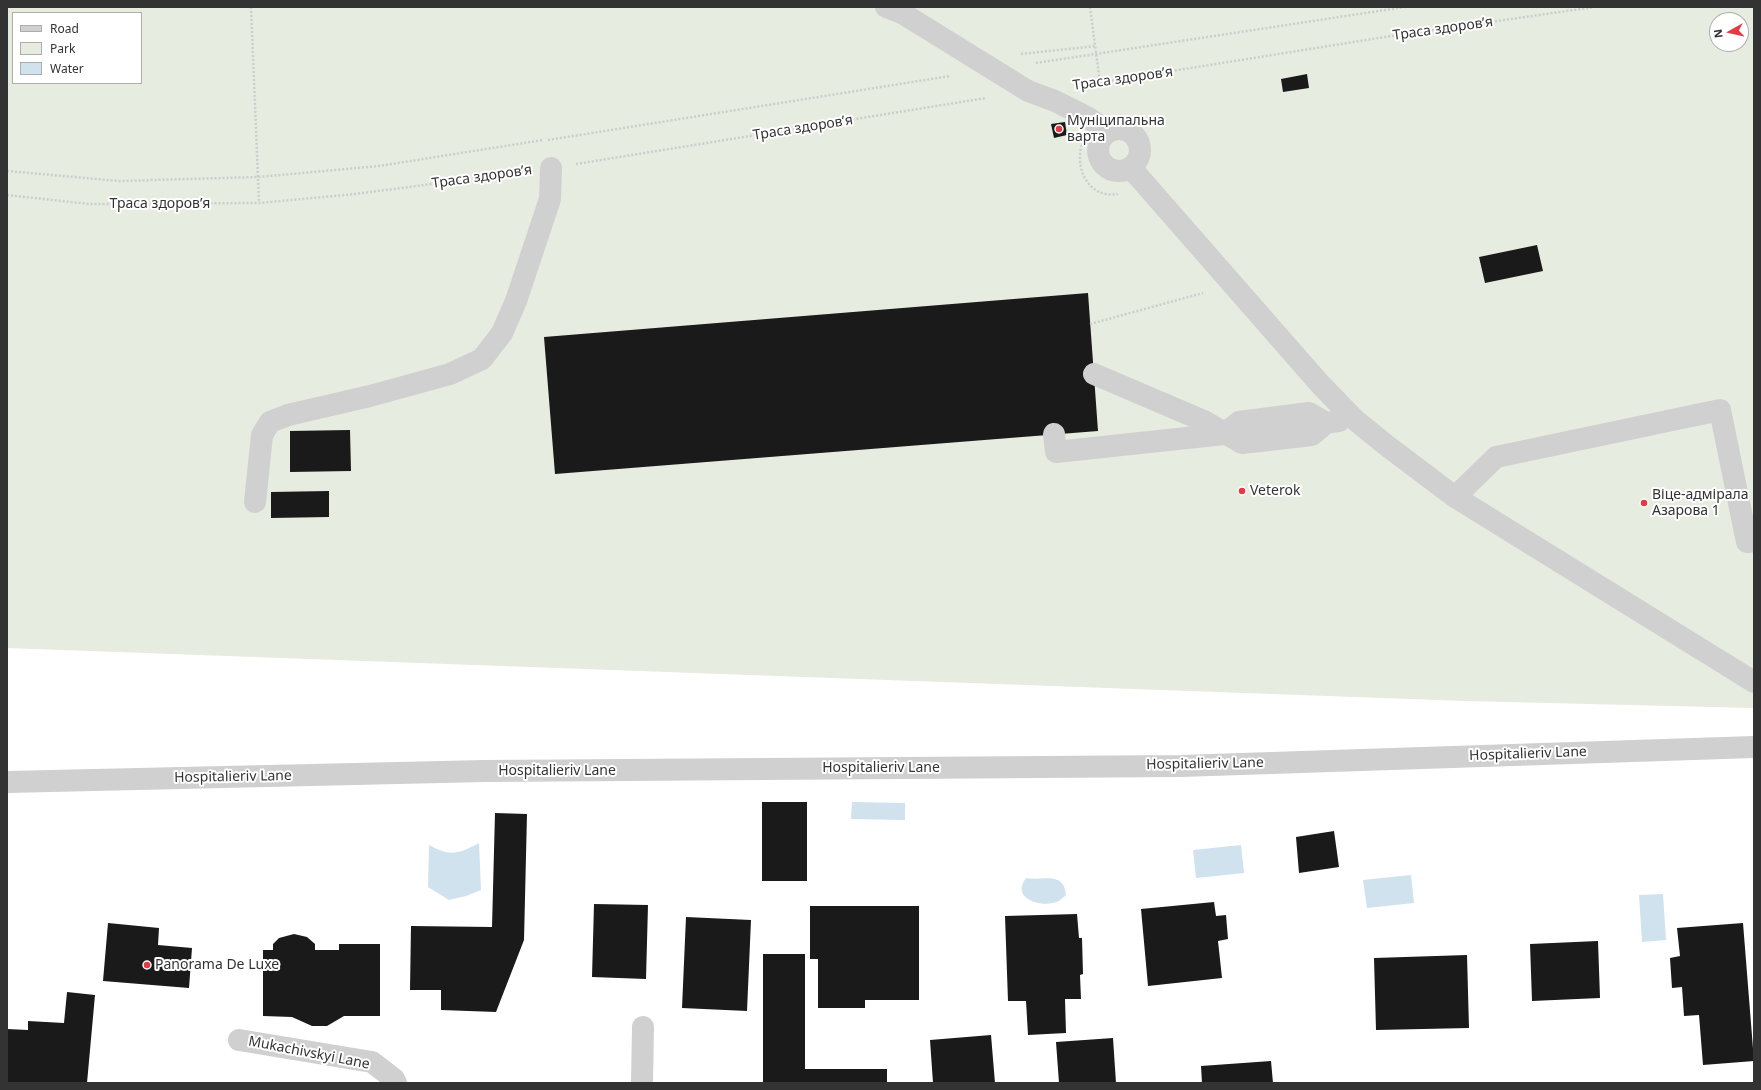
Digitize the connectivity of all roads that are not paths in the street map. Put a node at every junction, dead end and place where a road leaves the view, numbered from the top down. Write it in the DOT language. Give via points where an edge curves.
graph roads {
  1 [pos="886,7"];
  2 [pos="1108,132"];
  3 [pos="552,168"];
  4 [pos="1131,168"];
  5 [pos="1094,374"];
  6 [pos="1354,419"];
  7 [pos="1054,434"];
  8 [pos="1224,434"];
  9 [pos="1455,497"];
  10 [pos="255,502"];
  11 [pos="1754,541"];
  12 [pos="1754,682"];
  13 [pos="1754,747"];
  14 [pos="7,782"];
  15 [pos="643,1027"];
  16 [pos="238,1040"];
  17 [pos="396,1083"];
  18 [pos="642,1083"];
  1 -- 2 [label="street" via="902,13 1028,92 1055,101 1090,119"];
  2 -- 4 [label="street" via="1101,139 1098,148 1099,158 1113,170"];
  2 -- 4 [label="street" via="1126,130 1134,134 1140,142 1141,152 1138,161"];
  3 -- 10 [label="street" via="550,199 516,301 502,333 482,359 450,374 288,415 270,422 262,435"];
  4 -- 6 [label="street" via="1320,384"];
  5 -- 8 [label="street" via="1204,421"];
  6 -- 8 [label="street" via="1326,423 1312,435 1242,444"];
  6 -- 9 [label="street"];
  7 -- 8 [label="street" via="1056,452"];
  9 -- 11 [label="street" via="1496,458 1720,410 1746,542"];
  9 -- 12 [label="street"];
  13 -- 14 [label="street, Hospitalieriv Lane" via="1181,766 485,771"];
  15 -- 18 [label="street"];
  16 -- 17 [label="street, Mukachivskyi Lane" via="372,1062"];
}
